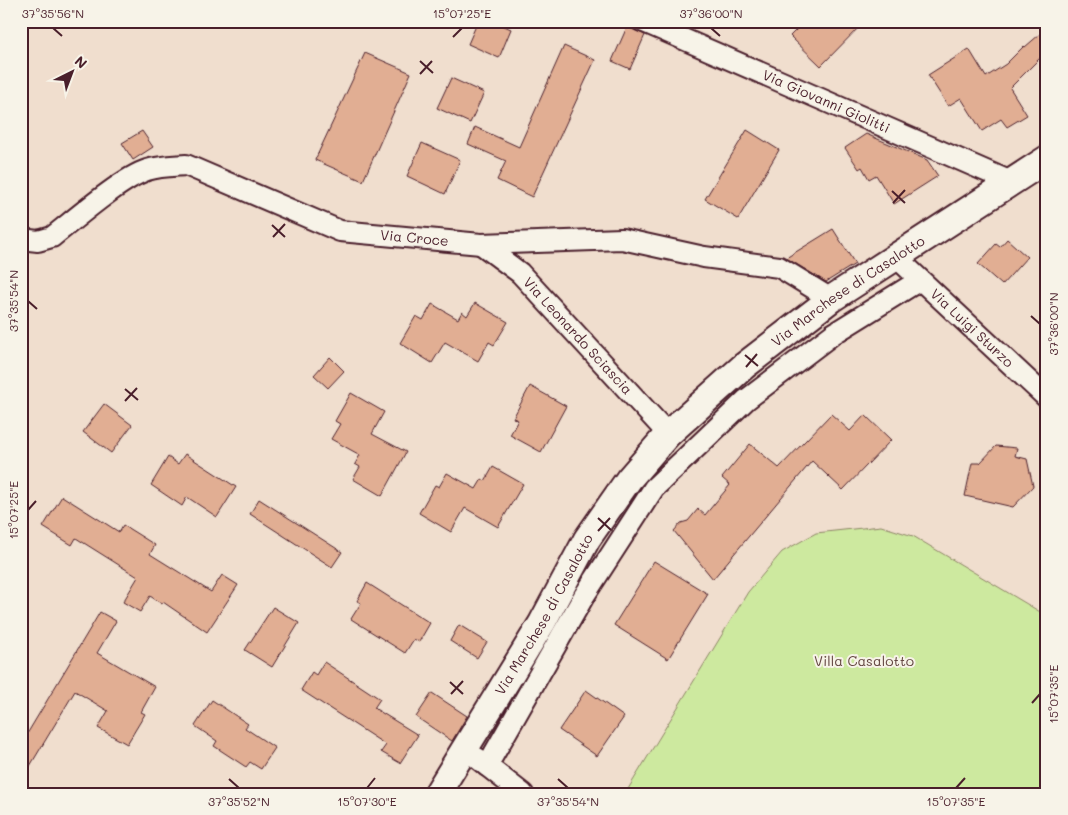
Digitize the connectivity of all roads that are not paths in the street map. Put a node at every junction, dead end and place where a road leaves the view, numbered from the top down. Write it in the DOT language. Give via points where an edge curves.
graph roads {
  1 [pos="642,21"];
  2 [pos="1047,159"];
  3 [pos="1011,182"];
  4 [pos="21,238"];
  5 [pos="481,244"];
  6 [pos="896,257"];
  7 [pos="920,280"];
  8 [pos="831,300"];
  9 [pos="1047,398"];
  10 [pos="668,434"];
  11 [pos="466,749"];
  12 [pos="487,766"];
  13 [pos="437,794"];
  14 [pos="523,794"];
  1 -- 3 [label="street, Via Giovanni Giolitti"];
  2 -- 3 [label="street, Via Marchese di Casalotto"];
  3 -- 6 [label="street, Via Marchese di Casalotto"];
  4 -- 5 [label="street, Via Croce" via="38,240 52,236 126,181 145,171 186,165 340,231"];
  5 -- 8 [label="street, Via Croce" via="622,239 704,257 780,267"];
  5 -- 10 [label="street, Via Leonardo Sciascia" via="520,273"];
  6 -- 7 [label="street, Via Luigi Sturzo"];
  6 -- 8 [label="street, Via Marchese di Casalotto"];
  7 -- 9 [label="street, Via Luigi Sturzo"];
  7 -- 12 [label="street" via="833,334 746,400 654,488 584,596"];
  8 -- 10 [label="street, Via Marchese di Casalotto" via="744,366"];
  10 -- 11 [label="street, Via Marchese di Casalotto" via="629,479 587,539 542,623"];
  11 -- 12 [label="street"];
  11 -- 13 [label="street, Via Marchese di Casalotto"];
  12 -- 14 [label="street"];
}
